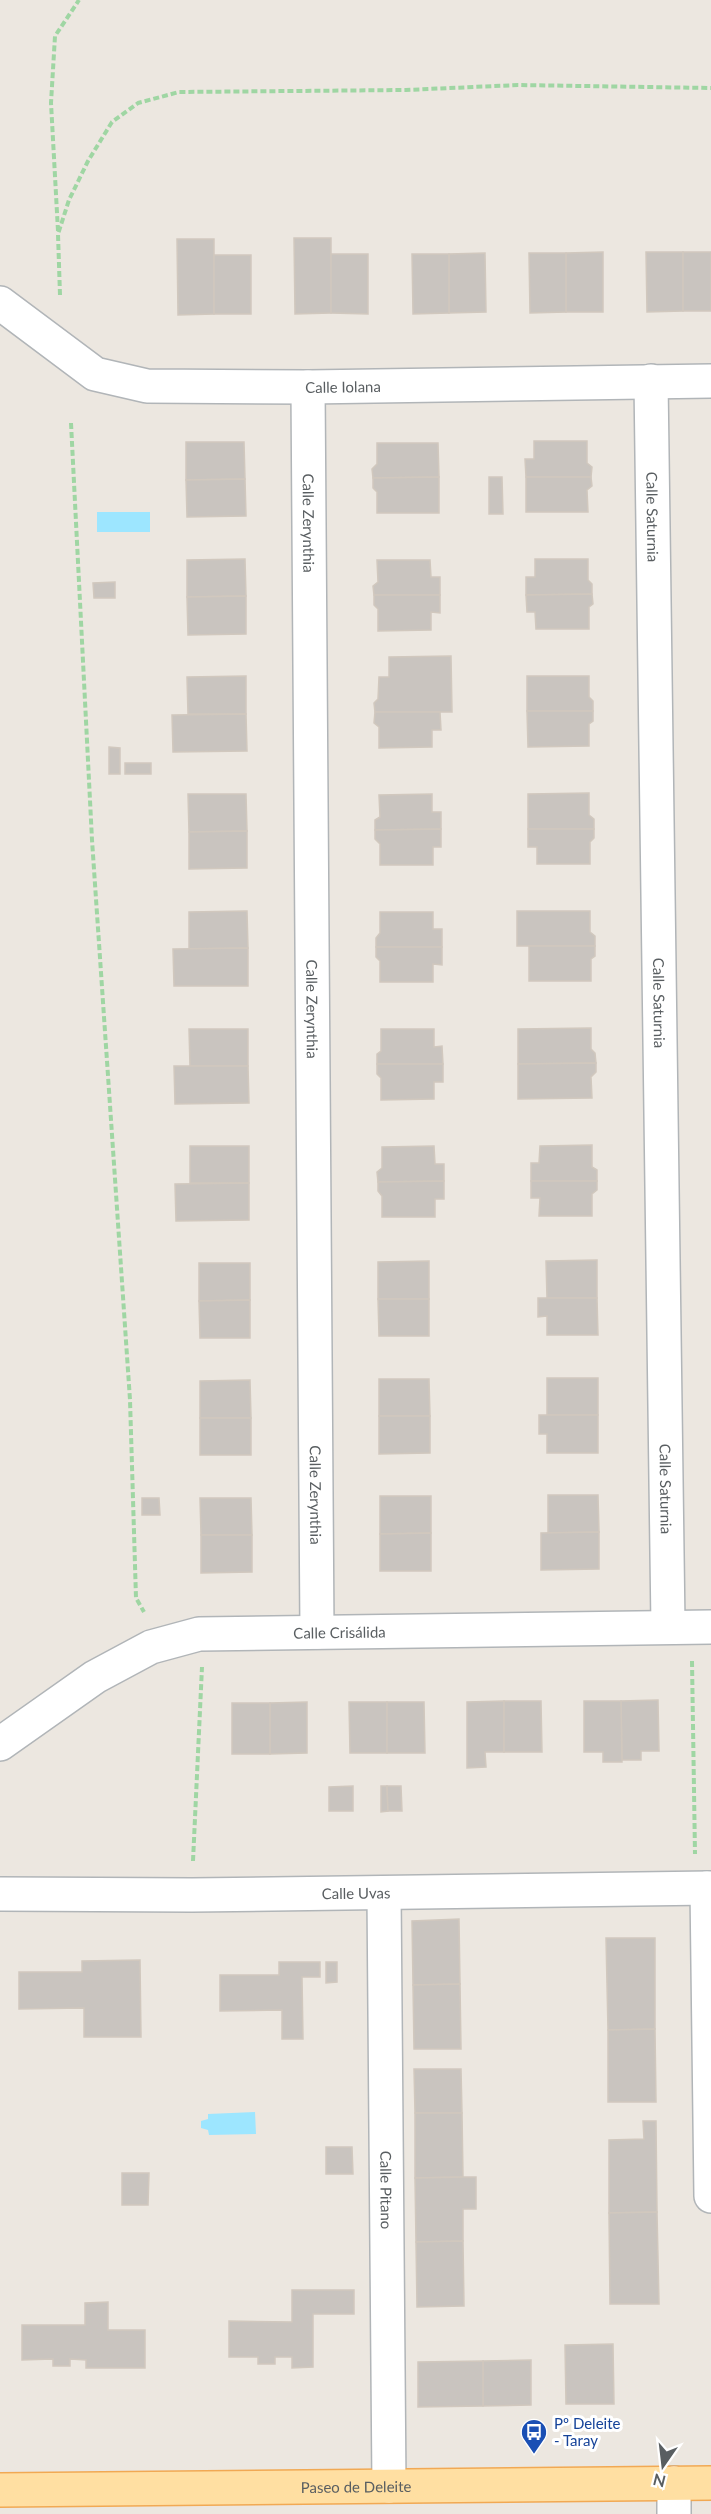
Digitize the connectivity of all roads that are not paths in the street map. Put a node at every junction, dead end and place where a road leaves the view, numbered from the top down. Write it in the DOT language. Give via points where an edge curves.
graph roads {
  1 [pos="0,303"];
  2 [pos="651,381"];
  3 [pos="711,381"];
  4 [pos="308,387"];
  5 [pos="669,1626"];
  6 [pos="711,1627"];
  7 [pos="317,1632"];
  8 [pos="0,1744"];
  9 [pos="704,1888"];
  10 [pos="384,1893"];
  11 [pos="0,1894"];
  12 [pos="711,2196"];
  13 [pos="711,2483"];
  14 [pos="389,2486"];
  15 [pos="0,2490"];
  16 [pos="674,2499"];
  1 -- 4 [label="street, Calle Iolana" via="95,374 147,386"];
  2 -- 3 [label="street, Calle Iolana"];
  2 -- 4 [label="street, Calle Iolana"];
  2 -- 5 [label="street, Calle Saturnia"];
  4 -- 7 [label="street, Calle Zerynthia"];
  5 -- 6 [label="street, Calle Crisálida"];
  5 -- 7 [label="street, Calle Crisálida"];
  7 -- 8 [label="street, Calle Crisálida" via="199,1634 151,1647 96,1677"];
  9 -- 10 [label="street, Calle Uvas"];
  9 -- 12 [label="street"];
  10 -- 11 [label="street, Calle Uvas"];
  10 -- 14 [label="street, Calle Pitano"];
  13 -- 16 [label="main road, Paseo de Deleite"];
  14 -- 15 [label="main road, Paseo de Deleite"];
  14 -- 16 [label="main road, Paseo de Deleite"];
}
